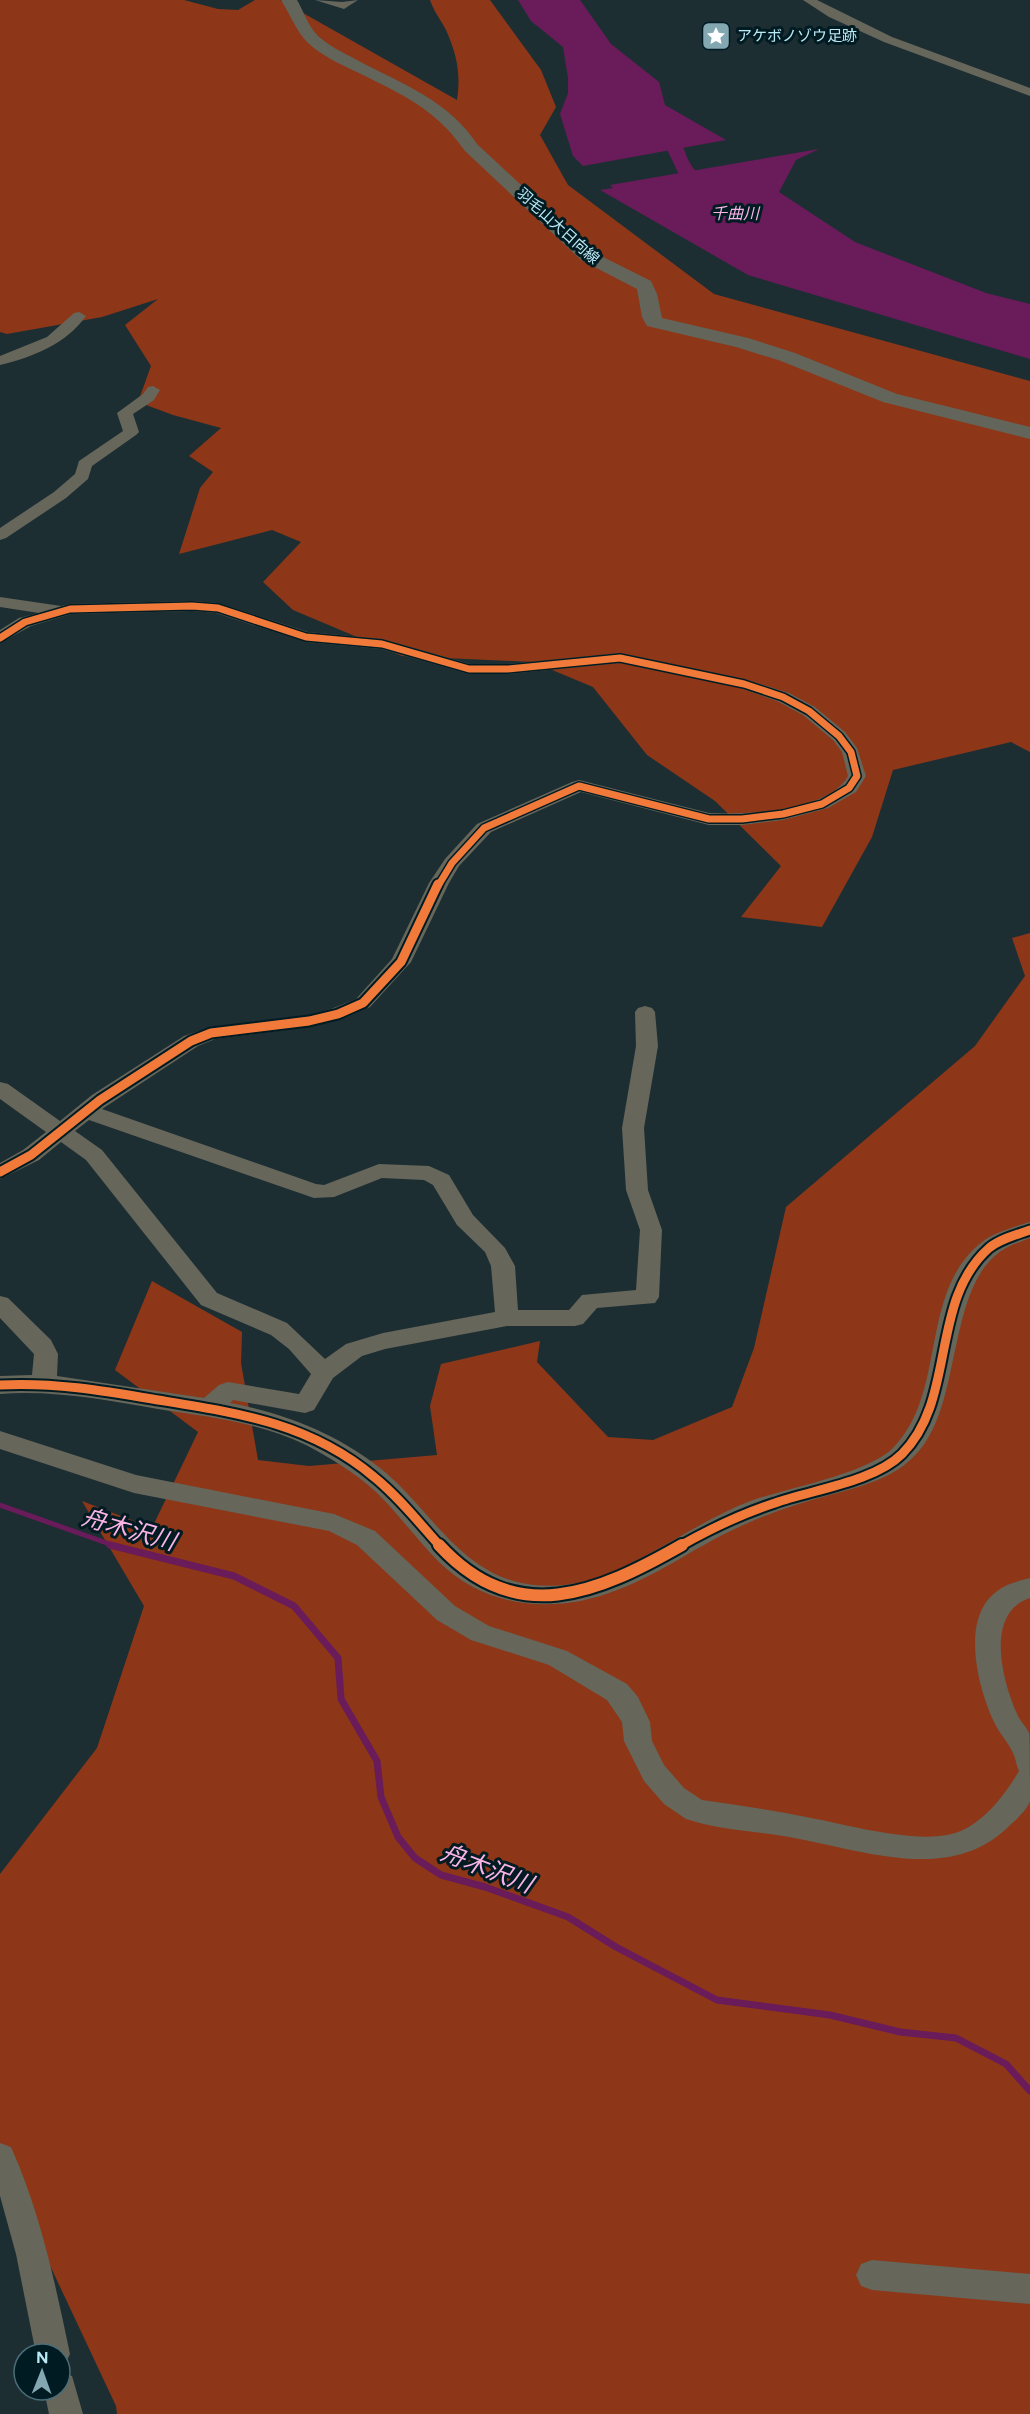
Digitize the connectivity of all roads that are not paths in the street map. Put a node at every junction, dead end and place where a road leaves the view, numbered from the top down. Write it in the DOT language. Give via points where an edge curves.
graph roads {
  1 [pos="288,0"];
  2 [pos="321,0"];
  3 [pos="352,0"];
  4 [pos="809,0"];
  5 [pos="1030,92"];
  6 [pos="79,316"];
  7 [pos="0,361"];
  8 [pos="153,390"];
  9 [pos="1030,433"];
  10 [pos="0,535"];
  11 [pos="0,602"];
  12 [pos="60,611"];
  13 [pos="0,638"];
  14 [pos="645,1012"];
  15 [pos="0,1089"];
  16 [pos="86,1110"];
  17 [pos="58,1132"];
  18 [pos="0,1172"];
  19 [pos="1030,1230"];
  20 [pos="0,1304"];
  21 [pos="507,1318"];
  22 [pos="324,1372"];
  23 [pos="44,1383"];
  24 [pos="0,1385"];
  25 [pos="209,1407"];
  26 [pos="0,1440"];
  27 [pos="1030,1588"];
  28 [pos="1030,1765"];
  29 [pos="1030,1777"];
  30 [pos="0,2157"];
  31 [pos="872,2275"];
  32 [pos="1030,2289"];
  33 [pos="51,2342"];
  1 -- 9 [label="main road, 羽毛山大日向線" via="316,42 453,122 471,147 587,256 644,285 650,294 654,322 788,357 890,398"];
  2 -- 3 [label="street" via="344,6"];
  4 -- 5 [label="street" via="830,14"];
  6 -- 7 [label="street" via="50,343"];
  8 -- 10 [label="street" via="125,413 131,432 85,464 82,476 60,495"];
  11 -- 12 [label="street"];
  12 -- 13 [label="street" via="25,622"];
  12 -- 16 [label="street" via="218,608 306,637 382,644 469,669 507,669 596,658 645,663 759,688 809,711 839,736 851,752 857,776 849,789 834,798 767,817 709,819 579,786 502,819 484,828 452,863 401,962 363,1003 309,1021 211,1033 191,1041"];
  14 -- 21 [label="street" via="647,1046 633,1128 637,1190 651,1230 647,1297 590,1301 575,1318"];
  15 -- 17 [label="street"];
  16 -- 17 [label="street"];
  16 -- 21 [label="street" via="314,1191 326,1192 379,1172 429,1173 441,1180 465,1220 494,1248 503,1266"];
  17 -- 18 [label="street" via="31,1155"];
  17 -- 22 [label="street" via="94,1155 209,1299 222,1308 282,1331"];
  19 -- 25 [label="street" via="1006,1238 972,1264 956,1306 930,1404 913,1441 902,1454 880,1469 724,1523 621,1578 591,1589 533,1595 503,1590 476,1578 452,1559 376,1478 336,1451 289,1427"];
  20 -- 23 [label="street" via="43,1346"];
  21 -- 22 [label="street" via="383,1341 354,1350"];
  22 -- 25 [label="street" via="305,1404 228,1391"];
  23 -- 24 [label="street"];
  23 -- 25 [label="street"];
  26 -- 29 [label="street" via="134,1484 334,1523 366,1538 446,1613 480,1633 558,1658 617,1692 636,1722 638,1741 654,1773 674,1796 696,1810 896,1844 942,1848 980,1834 1007,1809"];
  27 -- 28 [label="street" via="1000,1603 988,1631 988,1650 1008,1722"];
  30 -- 33 [label="street" via="38,2271"];
  31 -- 32 [label="street"];
}
